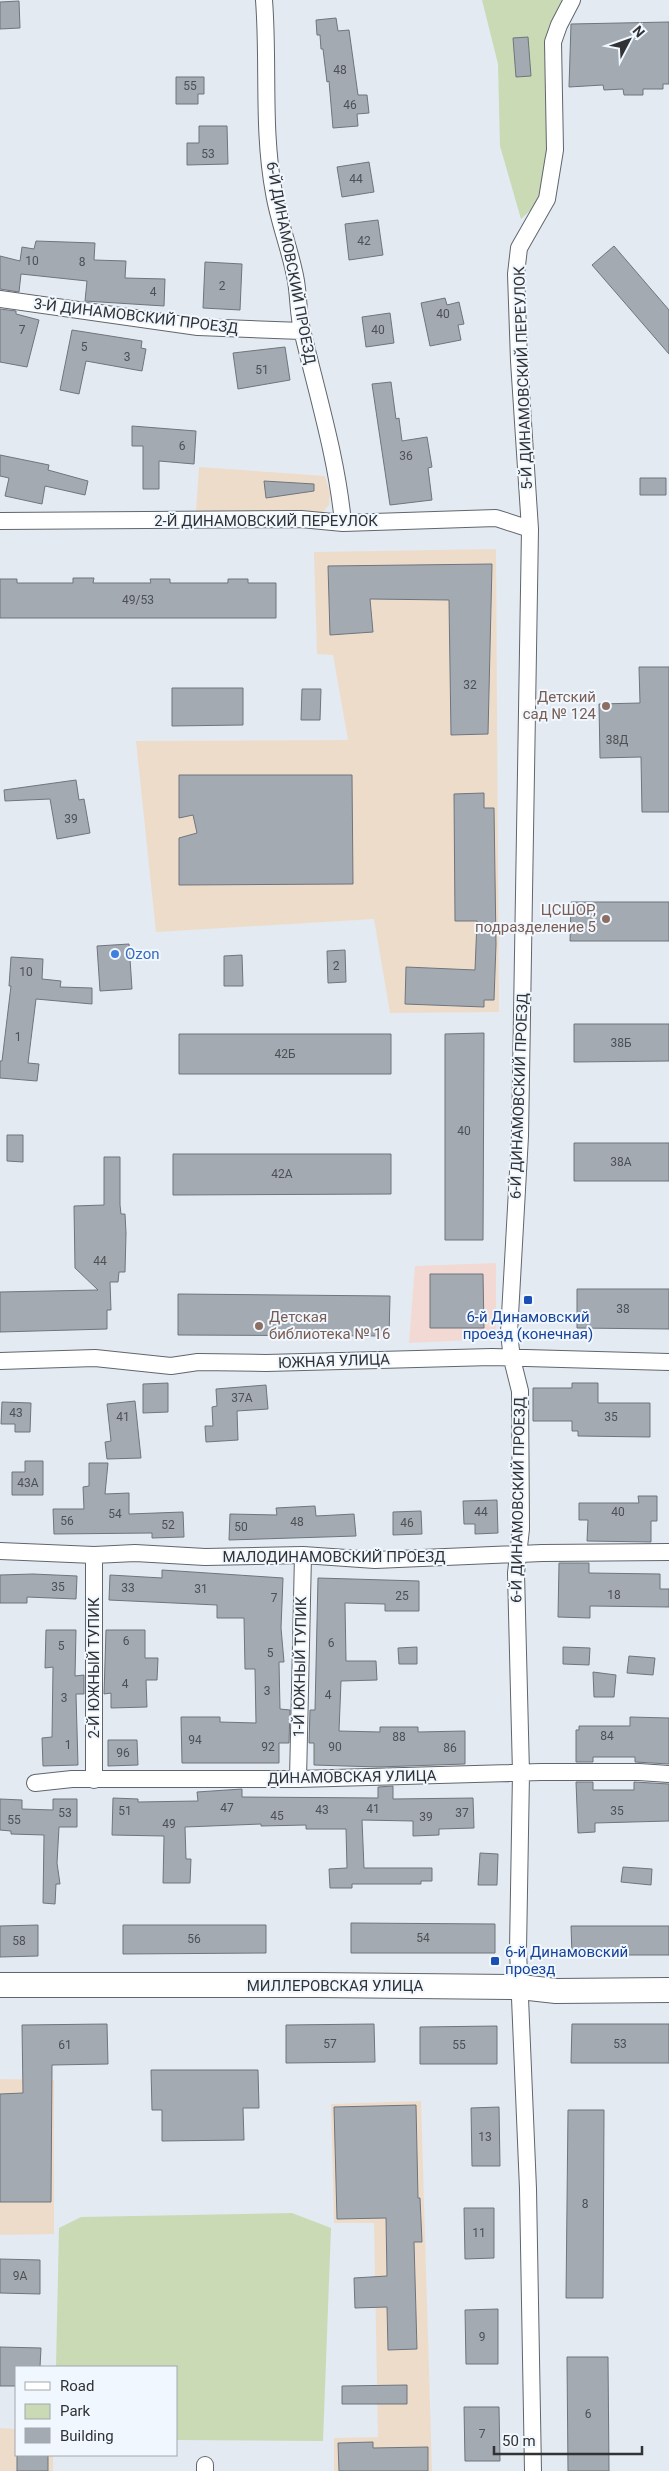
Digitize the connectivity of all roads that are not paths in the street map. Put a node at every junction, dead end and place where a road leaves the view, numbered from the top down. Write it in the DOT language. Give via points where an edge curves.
graph roads {
  1 [pos="264,0"];
  2 [pos="572,0"];
  3 [pos="0,299"];
  4 [pos="302,331"];
  5 [pos="0,520"];
  6 [pos="342,523"];
  7 [pos="530,529"];
  8 [pos="512,1358"];
  9 [pos="0,1361"];
  10 [pos="669,1362"];
  11 [pos="0,1551"];
  12 [pos="669,1552"];
  13 [pos="518,1554"];
  14 [pos="94,1555"];
  15 [pos="303,1555"];
  16 [pos="521,1773"];
  17 [pos="669,1774"];
  18 [pos="94,1780"];
  19 [pos="298,1780"];
  20 [pos="35,1783"];
  21 [pos="0,1985"];
  22 [pos="520,1987"];
  23 [pos="669,1990"];
  24 [pos="533,2471"];
  1 -- 4 [label="street, 6-Й ДИНАМОВСКИЙ ПРОЕЗД" via="268,45 266,138 274,194 296,281"];
  2 -- 7 [label="street, 5-Й ДИНАМОВСКИЙ ПЕРЕУЛОК" via="553,42 555,150 547,199 519,248 516,274"];
  3 -- 4 [label="street, 3-Й ДИНАМОВСКИЙ ПРОЕЗД" via="198,327"];
  4 -- 6 [label="street, 6-Й ДИНАМОВСКИЙ ПРОЕЗД" via="340,494"];
  5 -- 6 [label="street, 2-Й ДИНАМОВСКИЙ ПЕРЕУЛОК" via="302,519"];
  6 -- 7 [label="street, 2-Й ДИНАМОВСКИЙ ПЕРЕУЛОК" via="496,518"];
  7 -- 8 [label="street, 6-Й ДИНАМОВСКИЙ ПРОЕЗД" via="520,1126 509,1333"];
  8 -- 9 [label="street, ЮЖНАЯ УЛИЦА" via="198,1362 171,1366 95,1358"];
  8 -- 10 [label="street, ЮЖНАЯ УЛИЦА"];
  8 -- 13 [label="street, 6-Й ДИНАМОВСКИЙ ПРОЕЗД" via="520,1391"];
  11 -- 14 [label="street, МАЛОДИНАМОВСКИЙ ПРОЕЗД"];
  12 -- 13 [label="street, МАЛОДИНАМОВСКИЙ ПРОЕЗД"];
  13 -- 15 [label="street, МАЛОДИНАМОВСКИЙ ПРОЕЗД" via="375,1560"];
  13 -- 16 [label="street, 6-Й ДИНАМОВСКИЙ ПРОЕЗД"];
  14 -- 15 [label="street, МАЛОДИНАМОВСКИЙ ПРОЕЗД"];
  14 -- 18 [label="street, 2-Й ЮЖНЫЙ ТУПИК"];
  15 -- 19 [label="street, 1-Й ЮЖНЫЙ ТУПИК"];
  16 -- 17 [label="street, ДИНАМОВСКАЯ УЛИЦА"];
  16 -- 19 [label="street, ДИНАМОВСКАЯ УЛИЦА"];
  16 -- 22 [label="street, 6-Й ДИНАМОВСКИЙ ПРОЕЗД"];
  18 -- 19 [label="street, ДИНАМОВСКАЯ УЛИЦА"];
  18 -- 20 [label="street, ДИНАМОВСКАЯ УЛИЦА"];
  21 -- 22 [label="street, МИЛЛЕРОВСКАЯ УЛИЦА"];
  22 -- 23 [label="street, МИЛЛЕРОВСКАЯ УЛИЦА" via="556,1991"];
  22 -- 24 [label="street, 6-Й ДИНАМОВСКИЙ ПРОЕЗД" via="528,2189"];
}
